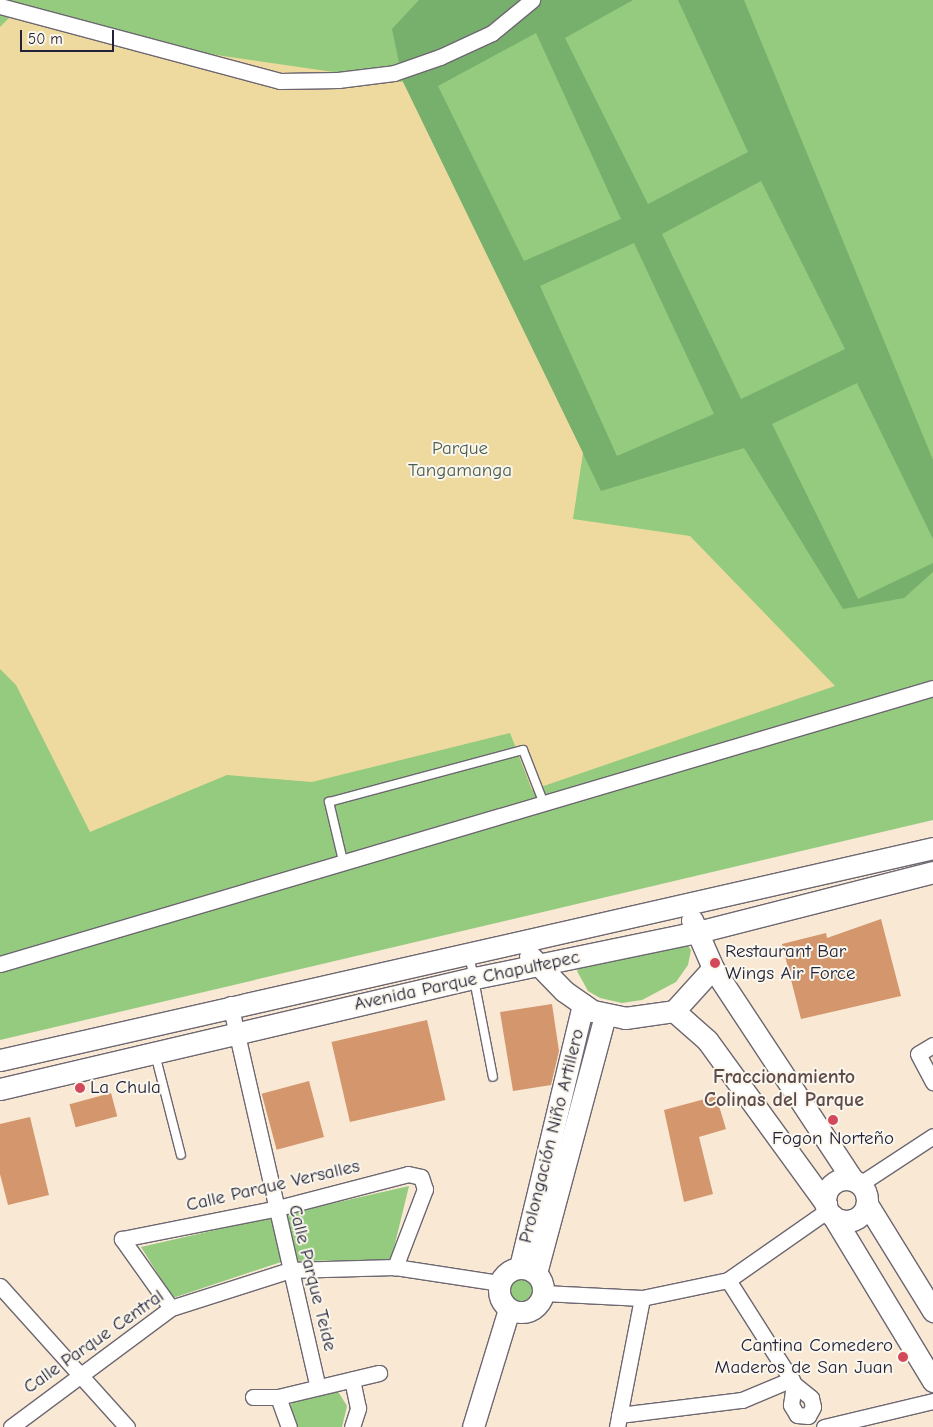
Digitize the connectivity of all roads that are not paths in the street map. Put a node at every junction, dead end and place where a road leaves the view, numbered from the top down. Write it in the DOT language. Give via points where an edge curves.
graph roads {
  1 [pos="532,0"];
  2 [pos="0,6"];
  3 [pos="933,688"];
  4 [pos="544,804"];
  5 [pos="933,848"];
  6 [pos="343,860"];
  7 [pos="933,872"];
  8 [pos="686,905"];
  9 [pos="698,932"];
  10 [pos="521,941"];
  11 [pos="469,952"];
  12 [pos="0,964"];
  13 [pos="535,965"];
  14 [pos="713,968"];
  15 [pos="475,978"];
  16 [pos="230,1004"];
  17 [pos="583,1004"];
  18 [pos="674,1010"];
  19 [pos="605,1015"];
  20 [pos="234,1033"];
  21 [pos="933,1045"];
  22 [pos="155,1052"];
  23 [pos="0,1060"];
  24 [pos="493,1077"];
  25 [pos="933,1082"];
  26 [pos="0,1089"];
  27 [pos="933,1136"];
  28 [pos="181,1155"];
  29 [pos="860,1189"];
  30 [pos="274,1209"];
  31 [pos="829,1210"];
  32 [pos="395,1267"];
  33 [pos="290,1270"];
  34 [pos="528,1270"];
  35 [pos="728,1280"];
  36 [pos="499,1283"];
  37 [pos="0,1286"];
  38 [pos="543,1293"];
  39 [pos="642,1298"];
  40 [pos="171,1308"];
  41 [pos="516,1310"];
  42 [pos="933,1311"];
  43 [pos="379,1373"];
  44 [pos="79,1375"];
  45 [pos="352,1380"];
  46 [pos="933,1381"];
  47 [pos="317,1385"];
  48 [pos="253,1397"];
  49 [pos="278,1397"];
  50 [pos="933,1401"];
  51 [pos="618,1421"];
  52 [pos="11,1427"];
  53 [pos="127,1427"];
  54 [pos="289,1427"];
  55 [pos="352,1427"];
  56 [pos="473,1427"];
  57 [pos="487,1427"];
  58 [pos="824,1427"];
  1 -- 2 [label="street" via="492,33 440,57 394,74 338,80 280,80"];
  3 -- 4 [label="street"];
  4 -- 6 [label="street"];
  4 -- 6 [label="lane" via="523,750 329,802"];
  5 -- 8 [label="main road, Avenida Parque Chapultepec"];
  6 -- 12 [label="street"];
  7 -- 9 [label="main road, Avenida Parque Chapultepec"];
  8 -- 9 [label="main road"];
  8 -- 10 [label="main road, Avenida Parque Chapultepec"];
  9 -- 13 [label="main road, Avenida Parque Chapultepec"];
  9 -- 14 [label="main road"];
  10 -- 11 [label="main road, Avenida Parque Chapultepec"];
  10 -- 13 [label="main road"];
  11 -- 15 [label="lane"];
  11 -- 16 [label="main road, Avenida Parque Chapultepec"];
  13 -- 15 [label="main road, Avenida Parque Chapultepec"];
  13 -- 17 [label="main road"];
  14 -- 18 [label="main road"];
  14 -- 29 [label="main road"];
  15 -- 20 [label="main road, Avenida Parque Chapultepec"];
  15 -- 24 [label="lane"];
  16 -- 20 [label="street, Calle Parque Teide"];
  16 -- 23 [label="main road, Avenida Parque Chapultepec"];
  17 -- 19 [label="main road"];
  17 -- 34 [label="main road, Prolongación Niño Artillero"];
  18 -- 19 [label="main road" via="650,1017"];
  18 -- 31 [label="main road" via="707,1040"];
  19 -- 34 [label="main road, Prolongación Niño Artillero"];
  20 -- 22 [label="main road, Avenida Parque Chapultepec"];
  20 -- 30 [label="street, Calle Parque Teide"];
  21 -- 25 [label="street" via="918,1054"];
  22 -- 26 [label="main road, Avenida Parque Chapultepec"];
  22 -- 28 [label="lane"];
  27 -- 29 [label="street"];
  29 -- 31 [label="main road" via="833,1184"];
  29 -- 31 [label="main road" via="854,1220"];
  29 -- 42 [label="main road"];
  30 -- 32 [label="street, Calle Parque Versalles" via="408,1174 421,1177 424,1189"];
  30 -- 33 [label="street, Calle Parque Teide"];
  30 -- 40 [label="street, Calle Parque Versalles" via="122,1239"];
  31 -- 35 [label="street"];
  31 -- 46 [label="main road"];
  32 -- 33 [label="street, Calle Parque Central"];
  32 -- 36 [label="street, Calle Parque Central"];
  33 -- 40 [label="street, Calle Parque Central"];
  33 -- 47 [label="street, Calle Parque Teide"];
  34 -- 36 [label="main road" via="507,1272"];
  34 -- 38 [label="main road"];
  35 -- 39 [label="street"];
  35 -- 51 [label="street" via="793,1382 742,1400"];
  36 -- 41 [label="main road" via="500,1298"];
  37 -- 44 [label="street"];
  38 -- 39 [label="street"];
  38 -- 41 [label="main road" via="536,1306"];
  39 -- 51 [label="street"];
  40 -- 44 [label="street, Calle Parque Central"];
  41 -- 56 [label="main road"];
  41 -- 57 [label="main road"];
  43 -- 45 [label="street"];
  44 -- 52 [label="street, Calle Parque Central"];
  44 -- 53 [label="street"];
  45 -- 47 [label="street"];
  45 -- 55 [label="street" via="358,1408"];
  47 -- 49 [label="street"];
  48 -- 49 [label="street"];
  49 -- 54 [label="street"];
  50 -- 58 [label="street"];
}
